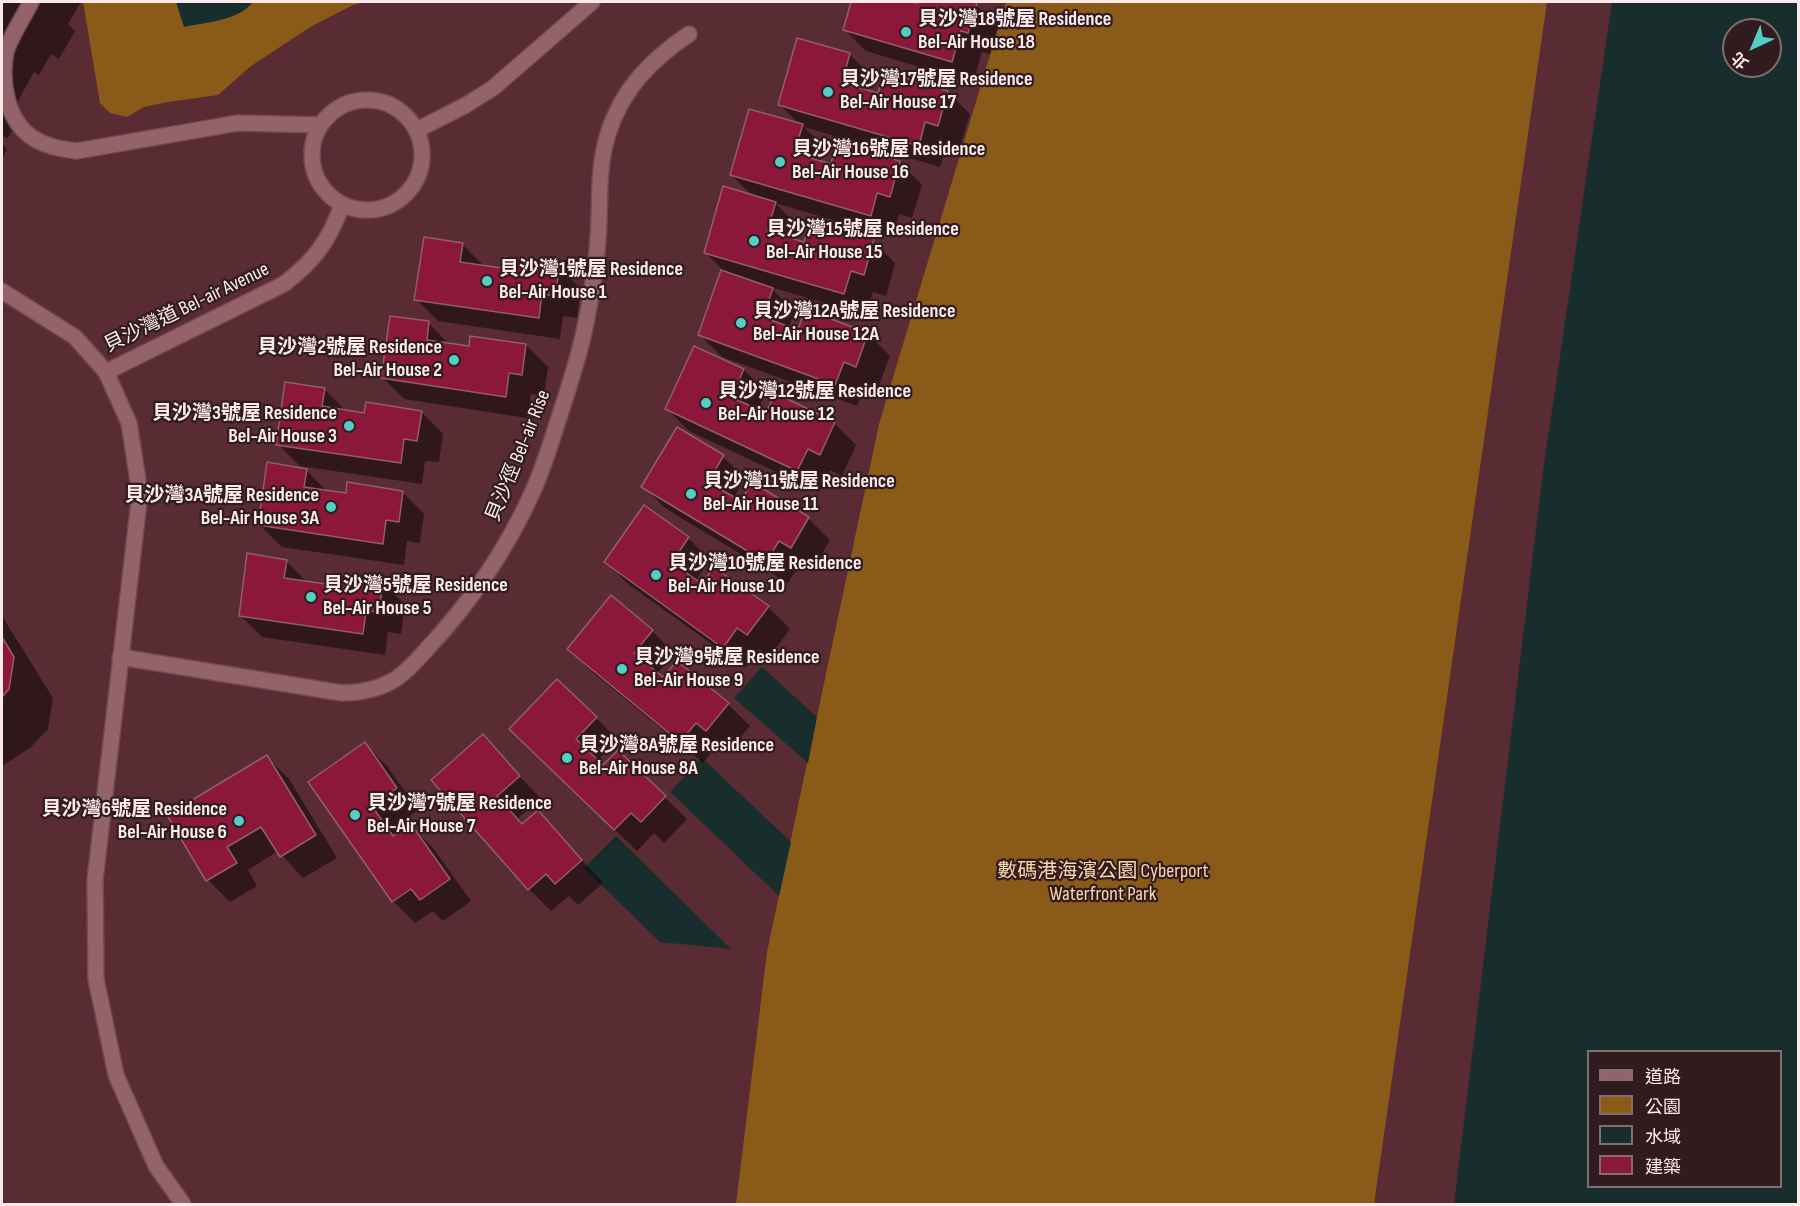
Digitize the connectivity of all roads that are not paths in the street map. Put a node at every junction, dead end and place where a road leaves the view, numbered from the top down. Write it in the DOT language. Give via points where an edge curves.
graph roads {
  1 [pos="31,2"];
  2 [pos="592,2"];
  3 [pos="689,34"];
  4 [pos="320,125"];
  5 [pos="417,130"];
  6 [pos="342,205"];
  7 [pos="2,291"];
  8 [pos="106,372"];
  9 [pos="120,657"];
  10 [pos="183,1204"];
  1 -- 4 [label="street" via="6,53 5,100 15,121 33,138 54,148 77,151 238,123"];
  2 -- 5 [label="street" via="493,88"];
  3 -- 9 [label="street, 貝沙徑 Bel-air Rise" via="639,76 608,133 600,166 594,277 570,386 533,490 508,539 446,629 409,669 378,688 360,693"];
  4 -- 5 [label="street" via="333,111 350,102 370,100 389,104 406,115"];
  4 -- 6 [label="street" via="312,161 327,194"];
  5 -- 6 [label="street" via="423,147 423,165 407,195 376,210 359,211"];
  6 -- 8 [label="street, 貝沙灣道 Bel-air Avenue" via="320,251 284,284"];
  7 -- 8 [label="street, 貝沙灣道 Bel-air Avenue" via="75,337"];
  8 -- 9 [label="street" via="129,423 140,493"];
  9 -- 10 [label="street" via="95,880 96,979 116,1076 156,1166"];
}
